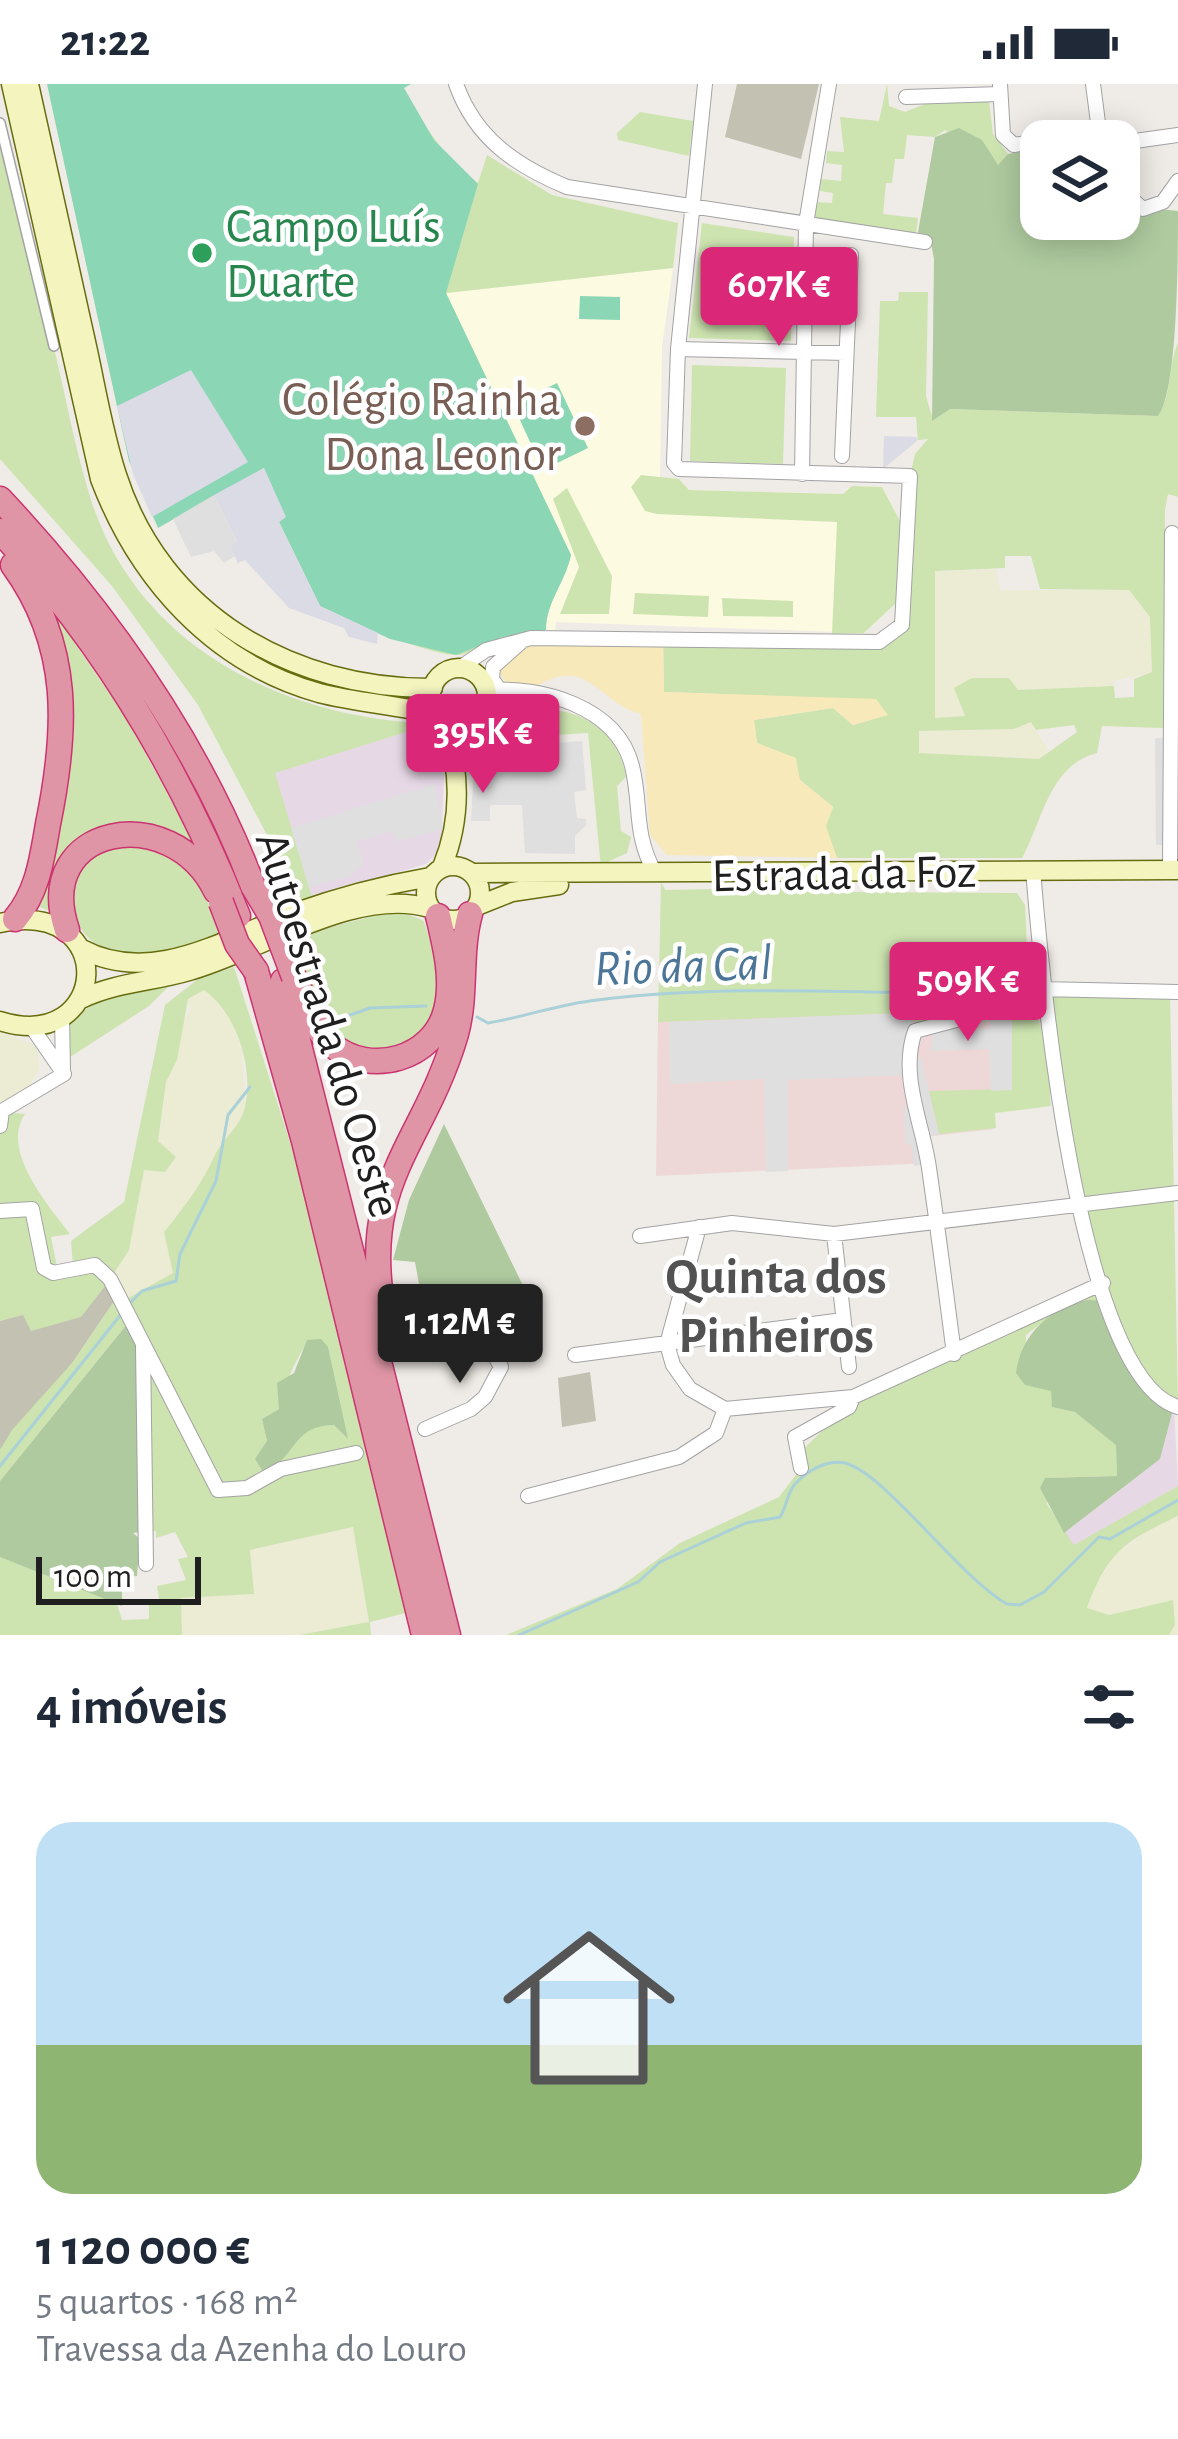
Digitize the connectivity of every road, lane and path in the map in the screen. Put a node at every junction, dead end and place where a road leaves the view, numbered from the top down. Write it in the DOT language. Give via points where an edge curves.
graph roads {
  1 [pos="11,84"];
  2 [pos="29,84"];
  3 [pos="456,84"];
  4 [pos="705,84"];
  5 [pos="829,84"];
  6 [pos="1094,84"];
  7 [pos="1000,89"];
  8 [pos="906,97"];
  9 [pos="1098,120"];
  10 [pos="0,122"];
  11 [pos="1178,135"];
  12 [pos="1140,140"];
  13 [pos="1020,144"];
  14 [pos="1172,186"];
  15 [pos="1140,206"];
  16 [pos="691,209"];
  17 [pos="806,224"];
  18 [pos="925,242"];
  19 [pos="851,255"];
  20 [pos="54,346"];
  21 [pos="678,349"];
  22 [pos="803,352"];
  23 [pos="846,353"];
  24 [pos="842,456"];
  25 [pos="802,474"];
  26 [pos="0,499"];
  27 [pos="0,531"];
  28 [pos="1172,533"];
  29 [pos="0,549"];
  30 [pos="531,638"];
  31 [pos="458,668"];
  32 [pos="433,688"];
  33 [pos="493,689"];
  34 [pos="567,701"];
  35 [pos="1174,714"];
  36 [pos="441,717"];
  37 [pos="477,718"];
  38 [pos="457,756"];
  39 [pos="454,834"];
  40 [pos="639,844"];
  41 [pos="1033,870"];
  42 [pos="1174,870"];
  43 [pos="469,871"];
  44 [pos="620,871"];
  45 [pos="436,872"];
  46 [pos="655,873"];
  47 [pos="229,909"];
  48 [pos="473,910"];
  49 [pos="434,912"];
  50 [pos="4,922"];
  51 [pos="74,940"];
  52 [pos="1041,971"];
  53 [pos="289,979"];
  54 [pos="1016,992"];
  55 [pos="1048,992"];
  56 [pos="1178,992"];
  57 [pos="81,999"];
  58 [pos="1047,1017"];
  59 [pos="62,1018"];
  60 [pos="0,1021"];
  61 [pos="31,1026"];
  62 [pos="64,1074"];
  63 [pos="1,1116"];
  64 [pos="1175,1196"];
  65 [pos="1074,1203"];
  66 [pos="0,1211"];
  67 [pos="936,1223"];
  68 [pos="699,1227"];
  69 [pos="835,1234"];
  70 [pos="640,1236"];
  71 [pos="1103,1283"];
  72 [pos="843,1320"];
  73 [pos="482,1333"];
  74 [pos="143,1340"];
  75 [pos="668,1344"];
  76 [pos="954,1354"];
  77 [pos="575,1355"];
  78 [pos="850,1367"];
  79 [pos="853,1397"];
  80 [pos="1178,1406"];
  81 [pos="725,1408"];
  82 [pos="425,1429"];
  83 [pos="356,1453"];
  84 [pos="801,1468"];
  85 [pos="409,1477"];
  86 [pos="528,1496"];
  87 [pos="146,1564"];
  88 [pos="424,1635"];
  89 [pos="448,1635"];
  1 -- 36 [label="main road" via="100,479 148,573 202,632 274,677"];
  2 -- 32 [label="main road" via="117,476 160,559 213,618 285,662 362,685"];
  3 -- 16 [label="street" via="490,142 536,174"];
  4 -- 16 [label="street"];
  5 -- 17 [label="street"];
  6 -- 9 [label="street"];
  7 -- 8 [label="street"];
  7 -- 13 [label="street" via="1003,135"];
  10 -- 20 [label="street"];
  11 -- 12 [label="street"];
  14 -- 15 [label="street" via="1163,202"];
  16 -- 17 [label="street"];
  16 -- 21 [label="street"];
  17 -- 18 [label="street"];
  17 -- 22 [label="street"];
  19 -- 23 [label="street"];
  21 -- 22 [label="street"];
  21 -- 25 [label="street" via="679,469"];
  22 -- 23 [label="street"];
  22 -- 25 [label="street"];
  23 -- 24 [label="street"];
  25 -- 30 [label="street" via="910,476 905,610 902,625 879,642"];
  26 -- 53 [label="highway, Autoestrada do Oeste, bridge" via="135,665 218,806"];
  27 -- 47 [label="highway, Autoestrada do Oeste" via="131,700 201,825"];
  28 -- 35 [label="street"];
  29 -- 50 [label="highway" via="46,624 64,711 38,875"];
  30 -- 31 [label="street"];
  30 -- 33 [label="street" via="493,668"];
  31 -- 32 [label="main road"];
  31 -- 33 [label="main road"];
  32 -- 36 [label="main road"];
  33 -- 34 [label="street"];
  33 -- 37 [label="main road"];
  34 -- 37 [label="street"];
  34 -- 40 [label="street" via="618,734 632,764"];
  35 -- 42 [label="street"];
  36 -- 37 [label="main road" via="459,724"];
  36 -- 38 [label="main road"];
  37 -- 38 [label="main road"];
  38 -- 39 [label="main road"];
  39 -- 43 [label="main road"];
  39 -- 45 [label="main road"];
  40 -- 44 [label="street"];
  40 -- 46 [label="street"];
  41 -- 42 [label="main road, Estrada da Foz"];
  41 -- 46 [label="main road, Estrada da Foz"];
  41 -- 52 [label="street"];
  43 -- 44 [label="main road, Estrada da Foz"];
  43 -- 45 [label="main road"];
  43 -- 48 [label="main road" via="480,889"];
  44 -- 46 [label="main road, Estrada da Foz"];
  45 -- 49 [label="main road" via="425,892"];
  45 -- 51 [label="main road" via="172,958 119,964"];
  46 -- 48 [label="main road, Estrada da Foz" via="530,888"];
  47 -- 51 [label="highway" via="183,849 154,835 123,833 96,842 68,868 59,893"];
  47 -- 88 [label="highway, Autoestrada do Oeste, bridge" via="266,1001"];
  48 -- 49 [label="main road" via="454,920"];
  48 -- 85 [label="highway" via="457,1029 394,1167 379,1234"];
  49 -- 53 [label="highway" via="447,1007 430,1040 406,1056 368,1061 334,1046"];
  49 -- 57 [label="main road" via="395,905 351,912 193,970"];
  50 -- 51 [label="main road" via="41,921"];
  51 -- 57 [label="main road" via="89,974"];
  52 -- 54 [label="street"];
  52 -- 55 [label="street"];
  53 -- 85 [label="highway, Autoestrada do Oeste"];
  54 -- 55 [label="street"];
  54 -- 58 [label="street"];
  54 -- 67 [label="street" via="971,1016 915,1031 910,1075"];
  55 -- 56 [label="street"];
  55 -- 58 [label="street"];
  57 -- 59 [label="main road"];
  58 -- 65 [label="street"];
  59 -- 61 [label="main road"];
  59 -- 62 [label="street"];
  60 -- 61 [label="main road"];
  61 -- 62 [label="street"];
  62 -- 63 [label="street"];
  64 -- 65 [label="street"];
  65 -- 67 [label="street"];
  65 -- 71 [label="street"];
  66 -- 74 [label="street" via="32,1209 44,1268 52,1273 102,1268"];
  67 -- 69 [label="street"];
  67 -- 76 [label="street"];
  68 -- 69 [label="street"];
  68 -- 70 [label="street"];
  68 -- 75 [label="street"];
  69 -- 72 [label="street"];
  71 -- 76 [label="street"];
  71 -- 80 [label="street" via="1134,1371 1158,1400"];
  72 -- 75 [label="street"];
  72 -- 78 [label="street"];
  73 -- 82 [label="street" via="501,1367 485,1397"];
  74 -- 83 [label="street" via="218,1490"];
  74 -- 87 [label="street"];
  75 -- 77 [label="street"];
  75 -- 81 [label="street" via="690,1389"];
  76 -- 79 [label="street"];
  79 -- 81 [label="street"];
  79 -- 84 [label="street" via="849,1407 794,1437"];
  81 -- 86 [label="street" via="716,1433 679,1457"];
  85 -- 89 [label="highway, Autoestrada do Oeste"];
}
